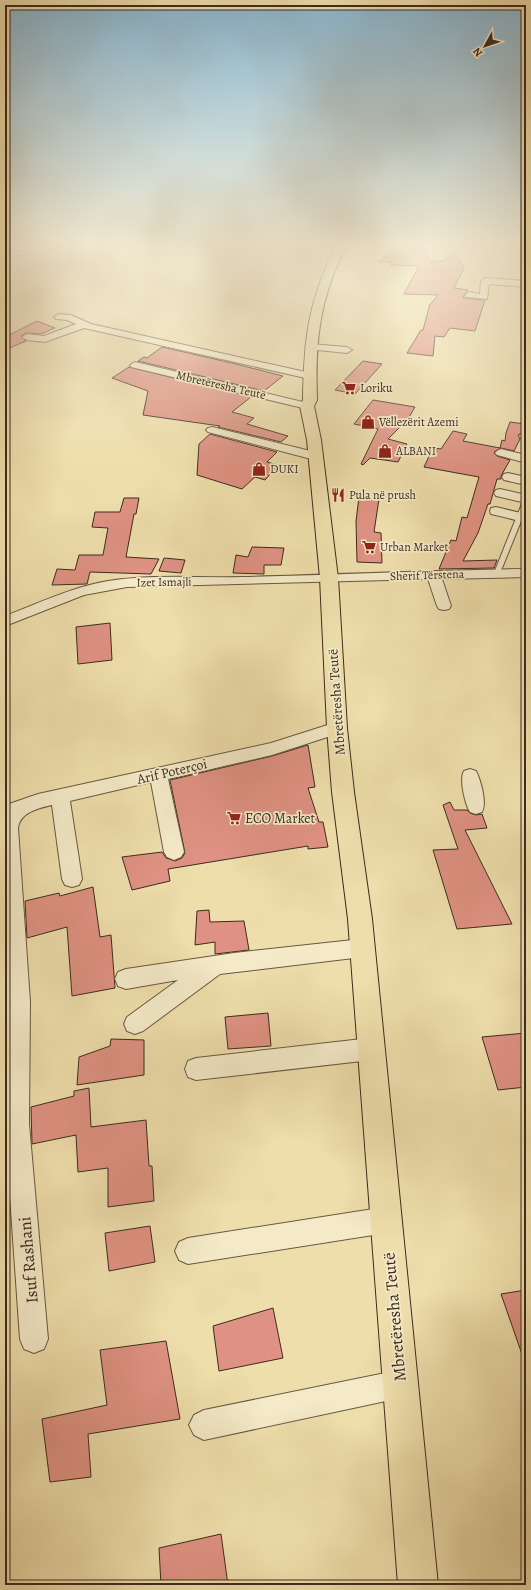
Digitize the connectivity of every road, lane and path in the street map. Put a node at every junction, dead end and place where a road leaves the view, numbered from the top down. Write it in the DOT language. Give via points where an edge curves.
graph roads {
  1 [pos="57,320"];
  2 [pos="71,320"];
  3 [pos="312,320"];
  4 [pos="49,324"];
  5 [pos="86,326"];
  6 [pos="26,337"];
  7 [pos="310,347"];
  8 [pos="347,350"];
  9 [pos="138,369"];
  10 [pos="169,373"];
  11 [pos="310,376"];
  12 [pos="195,380"];
  13 [pos="156,382"];
  14 [pos="184,388"];
  15 [pos="307,406"];
  16 [pos="212,430"];
  17 [pos="501,453"];
  18 [pos="315,456"];
  19 [pos="526,459"];
  20 [pos="508,477"];
  21 [pos="526,481"];
  22 [pos="500,493"];
  23 [pos="526,500"];
  24 [pos="496,511"];
  25 [pos="520,517"];
  26 [pos="497,573"];
  27 [pos="526,573"];
  28 [pos="433,574"];
  29 [pos="329,578"];
  30 [pos="444,606"];
  31 [pos="5,621"];
  32 [pos="337,728"];
  33 [pos="158,774"];
  34 [pos="470,776"];
  35 [pos="60,796"];
  36 [pos="476,807"];
  37 [pos="16,809"];
  38 [pos="174,852"];
  39 [pos="72,879"];
  40 [pos="362,948"];
  41 [pos="224,964"];
  42 [pos="126,980"];
  43 [pos="135,1024"];
  44 [pos="371,1049"];
  45 [pos="196,1069"];
  46 [pos="386,1220"];
  47 [pos="188,1251"];
  48 [pos="34,1339"];
  49 [pos="400,1384"];
  50 [pos="204,1425"];
  51 [pos="416,1585"];
  1 -- 4 [label="street"];
  2 -- 5 [label="street"];
  3 -- 7 [label="main road, Mbretëresha Teutë"];
  5 -- 6 [label="street" via="45,339"];
  5 -- 11 [label="street"];
  7 -- 8 [label="street"];
  7 -- 11 [label="main road, Mbretëresha Teutë"];
  9 -- 10 [label="street, Mbretëresha Teutë"];
  10 -- 12 [label="street, Mbretëresha Teutë"];
  10 -- 13 [label="street"];
  11 -- 15 [label="main road, Mbretëresha Teutë" via="310,400"];
  12 -- 14 [label="street"];
  12 -- 15 [label="street, Mbretëresha Teutë"];
  15 -- 18 [label="main road, Mbretëresha Teutë"];
  16 -- 18 [label="street" via="235,440"];
  17 -- 19 [label="street"];
  18 -- 29 [label="main road, Mbretëresha Teutë"];
  20 -- 21 [label="street"];
  22 -- 23 [label="street"];
  23 -- 25 [label="lane"];
  24 -- 25 [label="street"];
  25 -- 26 [label="lane"];
  26 -- 27 [label="street, Sherif Tërstena"];
  26 -- 28 [label="street, Sherif Tërstena"];
  28 -- 29 [label="street, Sherif Tërstena"];
  28 -- 30 [label="street"];
  29 -- 31 [label="street, Izet Ismajli" via="127,583 91,589"];
  29 -- 32 [label="main road, Mbretëresha Teutë"];
  32 -- 33 [label="street, Arif Poterçoi" via="272,749"];
  32 -- 40 [label="main road, Mbretëresha Teutë"];
  33 -- 35 [label="street, Arif Poterçoi"];
  33 -- 38 [label="street"];
  34 -- 36 [label="street"];
  35 -- 37 [label="street, Arif Poterçoi"];
  35 -- 39 [label="street"];
  37 -- 48 [label="street, Isuf Rashani" via="17,812 10,818 6,827 10,839 19,1002 17,1124"];
  40 -- 41 [label="street"];
  40 -- 44 [label="main road, Mbretëresha Teutë"];
  41 -- 42 [label="street"];
  41 -- 43 [label="street"];
  44 -- 45 [label="street"];
  44 -- 46 [label="main road, Mbretëresha Teutë"];
  46 -- 47 [label="street"];
  46 -- 49 [label="main road, Mbretëresha Teutë"];
  49 -- 50 [label="street"];
  49 -- 51 [label="main road, Mbretëresha Teutë"];
}
